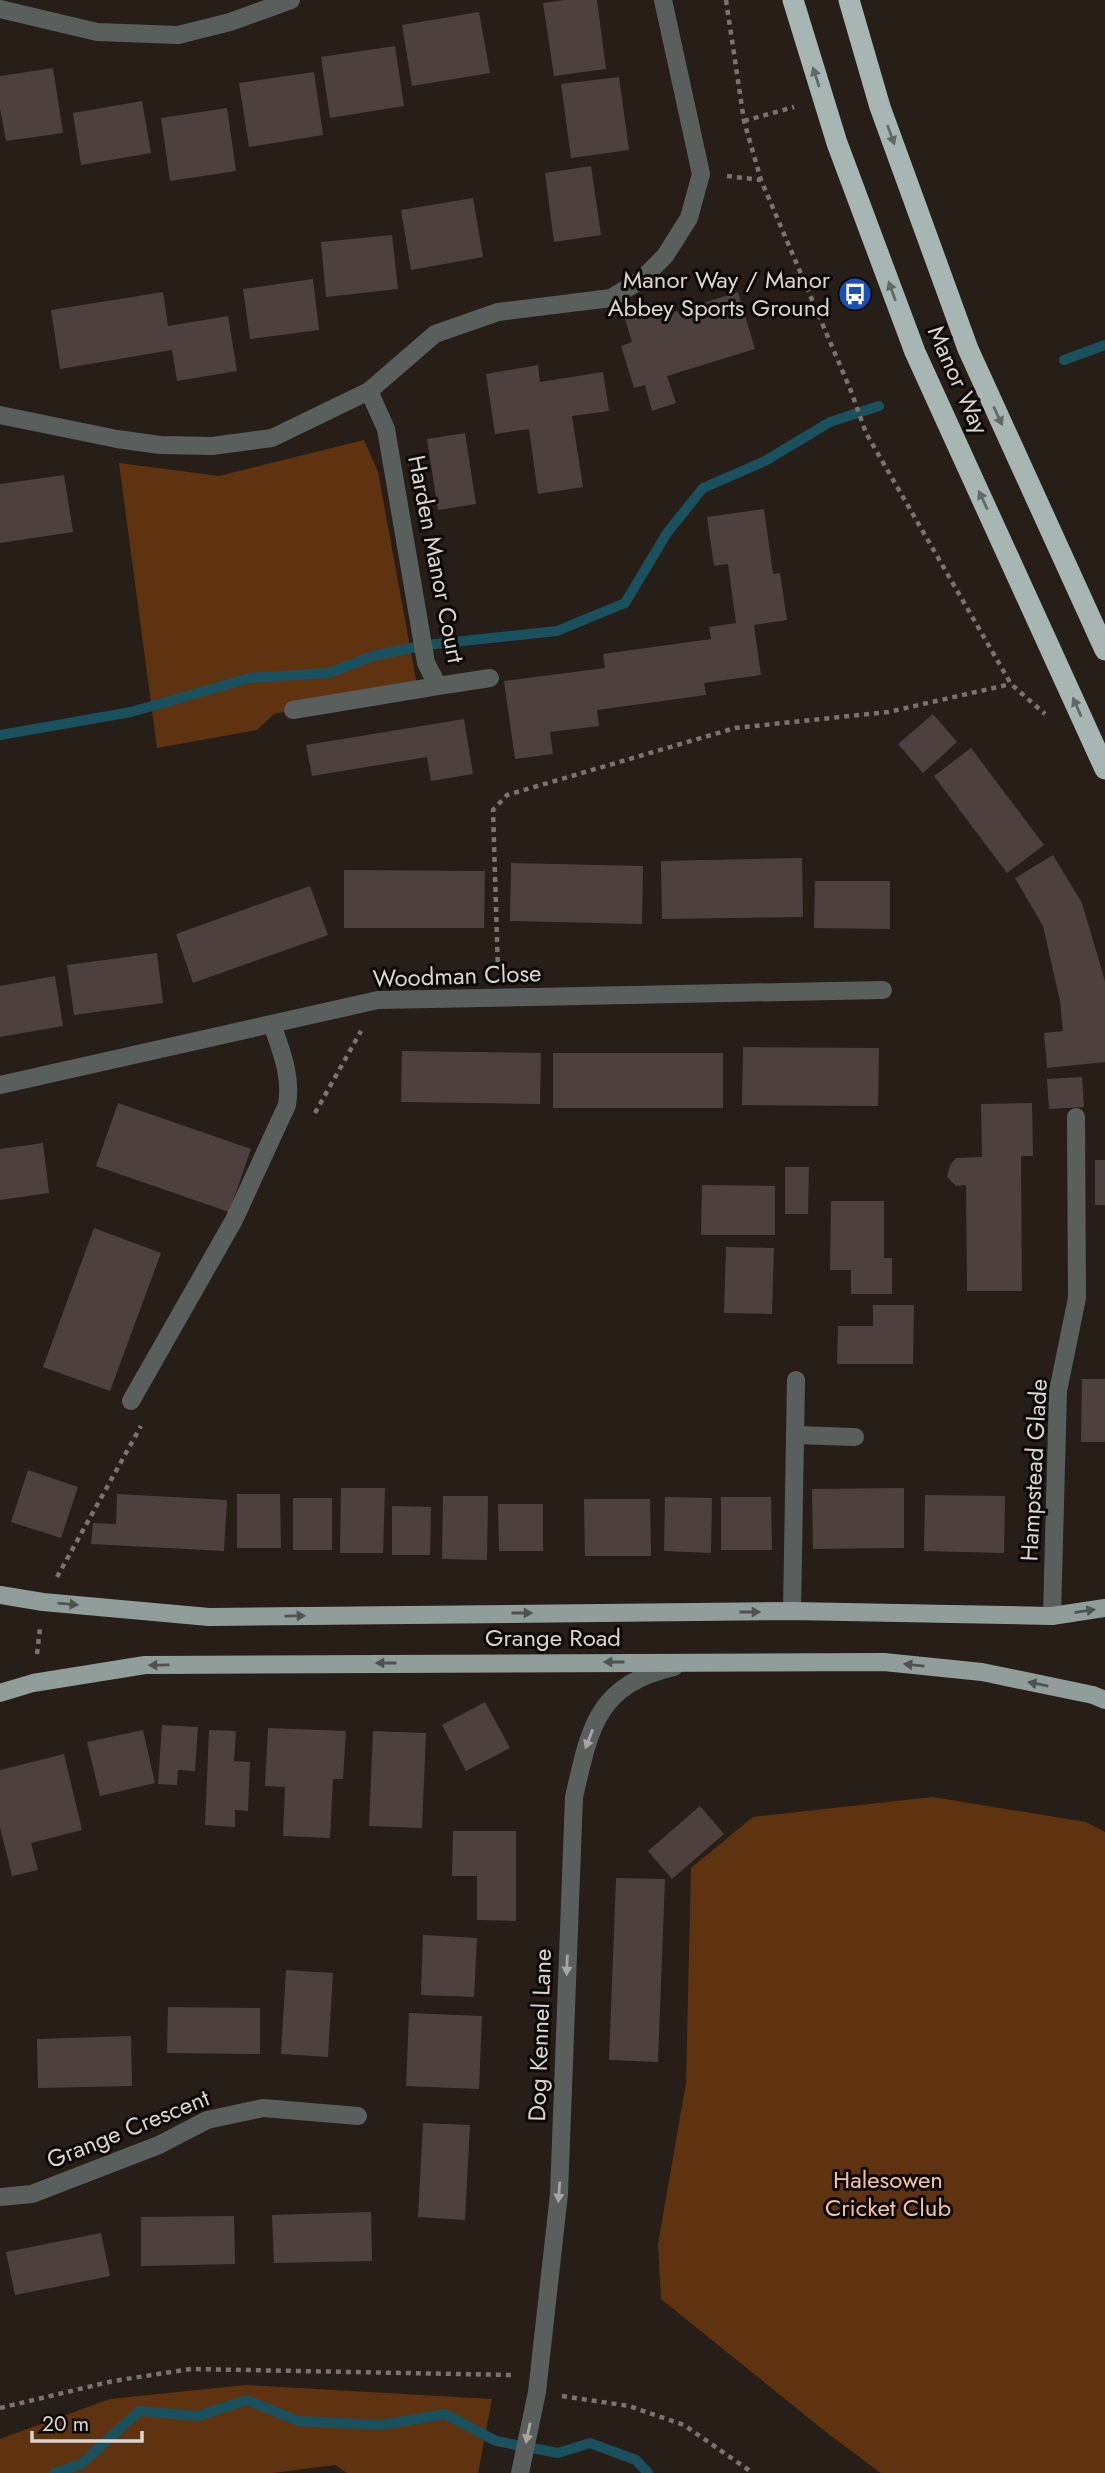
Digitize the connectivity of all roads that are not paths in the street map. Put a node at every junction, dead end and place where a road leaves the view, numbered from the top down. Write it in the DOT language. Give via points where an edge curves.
graph roads {
  1 [pos="291,0"];
  2 [pos="663,0"];
  3 [pos="793,0"];
  4 [pos="849,0"];
  5 [pos="0,9"];
  6 [pos="369,391"];
  7 [pos="0,415"];
  8 [pos="1105,650"];
  9 [pos="490,678"];
  10 [pos="438,686"];
  11 [pos="293,710"];
  12 [pos="1105,769"];
  13 [pos="883,990"];
  14 [pos="272,1024"];
  15 [pos="0,1085"];
  16 [pos="1076,1117"];
  17 [pos="796,1380"];
  18 [pos="131,1401"];
  19 [pos="795,1435"];
  20 [pos="855,1437"];
  21 [pos="0,1595"];
  22 [pos="1105,1608"];
  23 [pos="792,1611"];
  24 [pos="1052,1616"];
  25 [pos="696,1661"];
  26 [pos="0,1693"];
  27 [pos="1105,1700"];
  28 [pos="358,2116"];
  29 [pos="0,2197"];
  30 [pos="520,2473"];
  1 -- 5 [label="street" via="178,35 97,32"];
  2 -- 6 [label="street" via="701,174 689,218 665,256 641,280 611,298 498,312 435,334"];
  12 -- 3 [label="highway, Manor Way, one-way" via="915,352 837,143"];
  4 -- 8 [label="highway, Manor Way, one-way" via="880,107 968,349"];
  6 -- 7 [label="street" via="272,438 212,446 128,441"];
  6 -- 10 [label="street, Harden Manor Court" via="386,429 426,663"];
  9 -- 10 [label="street, Harden Manor Court"];
  10 -- 11 [label="street"];
  13 -- 14 [label="street, Woodman Close" via="378,1000"];
  14 -- 15 [label="street, Woodman Close"];
  14 -- 18 [label="street" via="288,1075 287,1105 234,1220"];
  16 -- 24 [label="street, Hampstead Glade" via="1077,1298 1058,1391"];
  17 -- 19 [label="street"];
  19 -- 20 [label="street"];
  19 -- 23 [label="street"];
  21 -- 23 [label="main road, Grange Road, one-way" via="208,1617"];
  24 -- 22 [label="main road, Grange Road, one-way"];
  23 -- 24 [label="main road, Grange Road"];
  25 -- 26 [label="main road, Grange Road, one-way" via="145,1665 33,1683"];
  27 -- 25 [label="main road, Grange Road, one-way" via="982,1672 884,1662"];
  25 -- 30 [label="street, Dog Kennel Lane, one-way" via="653,1672 618,1690 600,1713 586,1745 574,1797 559,2194 537,2392"];
  28 -- 29 [label="street, Grange Crescent" via="263,2108 206,2120 159,2144 32,2194"];
}
